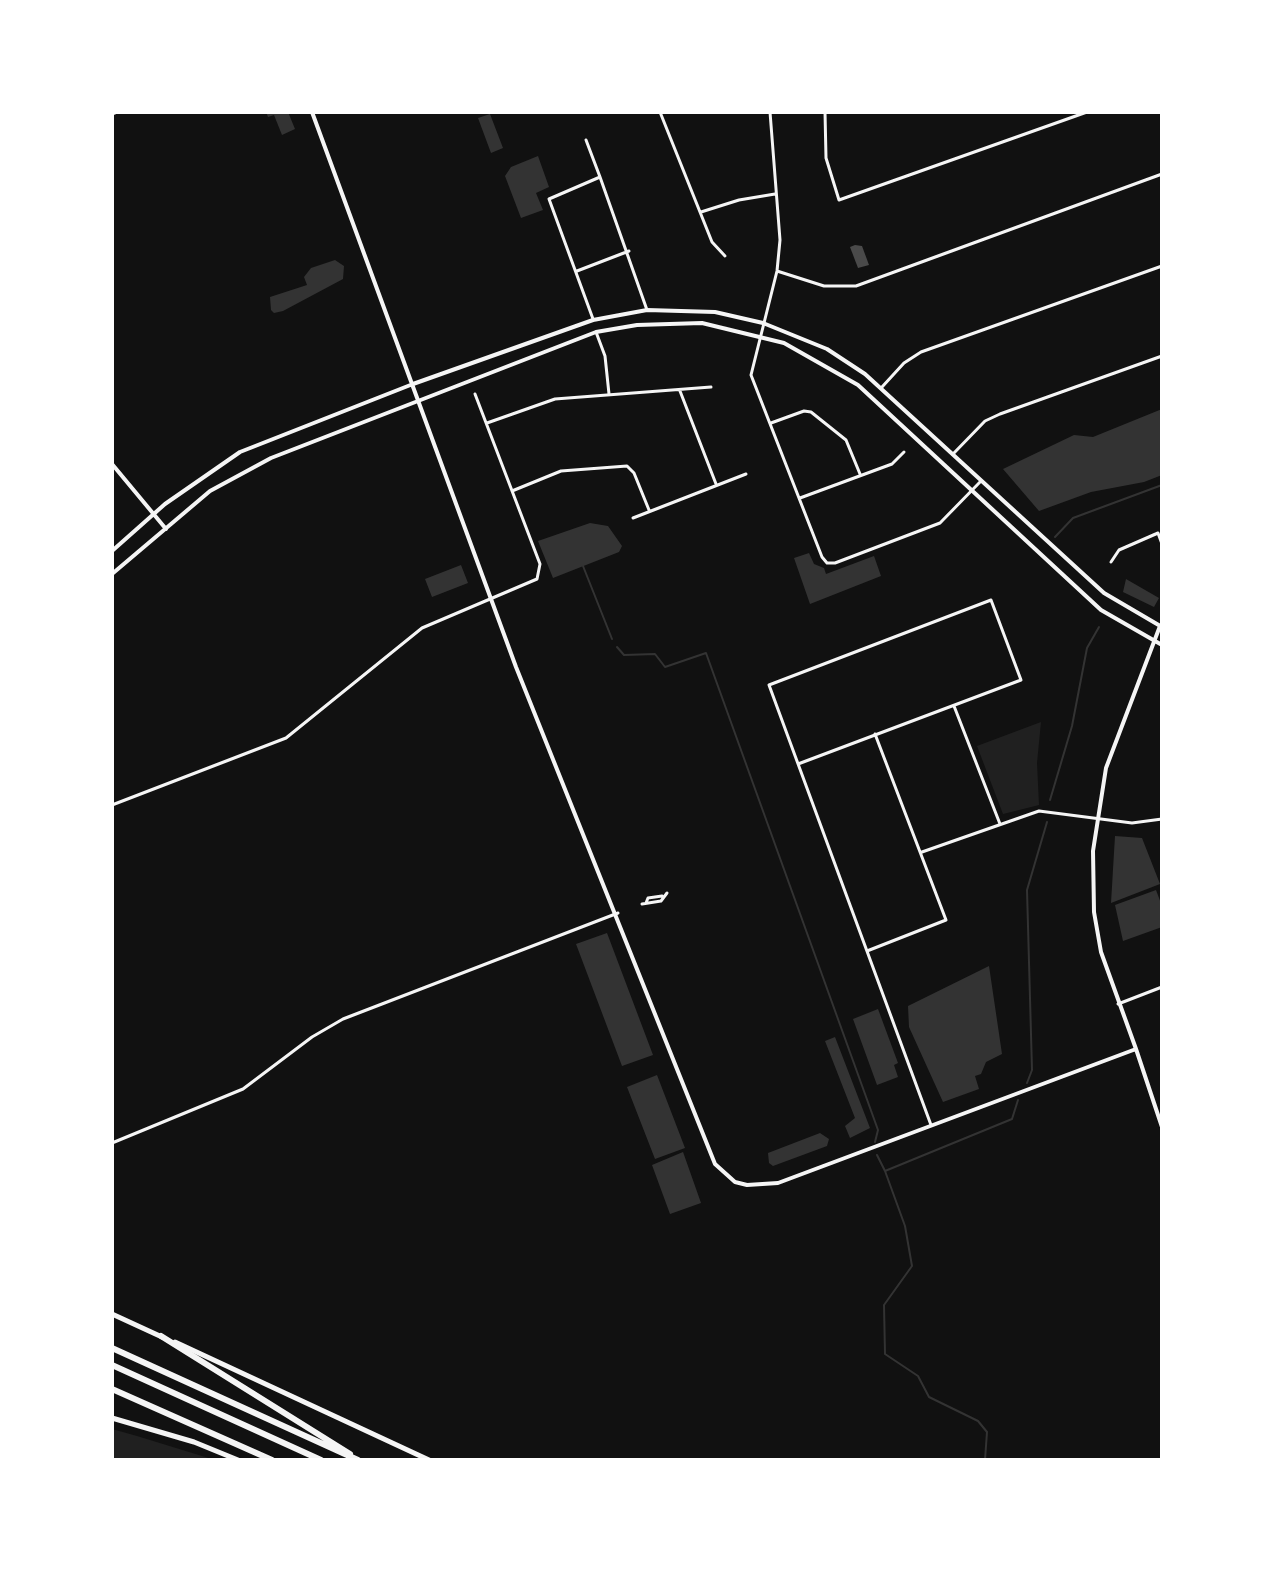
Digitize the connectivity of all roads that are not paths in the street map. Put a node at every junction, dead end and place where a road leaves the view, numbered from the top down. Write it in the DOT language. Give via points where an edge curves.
graph roads {
  1 [pos="312,112"];
  2 [pos="660,112"];
  3 [pos="770,112"];
  4 [pos="825,112"];
  5 [pos="1087,112"];
  6 [pos="586,140"];
  7 [pos="1162,174"];
  8 [pos="600,177"];
  9 [pos="775,194"];
  10 [pos="700,213"];
  11 [pos="629,251"];
  12 [pos="725,256"];
  13 [pos="1162,266"];
  14 [pos="576,271"];
  15 [pos="777,271"];
  16 [pos="647,310"];
  17 [pos="593,320"];
  18 [pos="763,323"];
  19 [pos="596,332"];
  20 [pos="759,335"];
  21 [pos="1162,356"];
  22 [pos="413,384"];
  23 [pos="711,387"];
  24 [pos="882,387"];
  25 [pos="680,390"];
  26 [pos="475,394"];
  27 [pos="609,394"];
  28 [pos="419,399"];
  29 [pos="487,423"];
  30 [pos="771,423"];
  31 [pos="904,452"];
  32 [pos="953,454"];
  33 [pos="112,464"];
  34 [pos="746,474"];
  35 [pos="860,474"];
  36 [pos="981,481"];
  37 [pos="716,484"];
  38 [pos="512,491"];
  39 [pos="971,493"];
  40 [pos="800,498"];
  41 [pos="649,510"];
  42 [pos="153,515"];
  43 [pos="633,518"];
  44 [pos="166,529"];
  45 [pos="1162,544"];
  46 [pos="112,551"];
  47 [pos="1111,562"];
  48 [pos="112,574"];
  49 [pos="490,597"];
  50 [pos="1162,619"];
  51 [pos="1161,626"];
  52 [pos="1154,642"];
  53 [pos="1162,645"];
  54 [pos="954,706"];
  55 [pos="875,734"];
  56 [pos="798,764"];
  57 [pos="112,805"];
  58 [pos="1096,818"];
  59 [pos="1162,819"];
  60 [pos="1000,824"];
  61 [pos="921,852"];
  62 [pos="665,895"];
  63 [pos="644,904"];
  64 [pos="618,913"];
  65 [pos="867,951"];
  66 [pos="1162,987"];
  67 [pos="1118,1004"];
  68 [pos="1136,1049"];
  69 [pos="932,1127"];
  70 [pos="1162,1127"];
  71 [pos="112,1143"];
  72 [pos="112,1314"];
  73 [pos="161,1336"];
  74 [pos="112,1348"];
  75 [pos="112,1365"];
  76 [pos="112,1389"];
  77 [pos="112,1418"];
  78 [pos="238,1460"];
  79 [pos="272,1460"];
  80 [pos="321,1460"];
  81 [pos="359,1460"];
  82 [pos="429,1460"];
  1 -- 22 [label="street"];
  2 -- 10 [label="street"];
  3 -- 9 [label="street"];
  4 -- 5 [label="street" via="826,158 839,200"];
  6 -- 8 [label="street"];
  7 -- 15 [label="street" via="856,286 824,286"];
  8 -- 11 [label="street"];
  8 -- 14 [label="street" via="549,199"];
  9 -- 10 [label="street"];
  9 -- 15 [label="street"];
  10 -- 12 [label="street" via="712,242"];
  11 -- 14 [label="street"];
  11 -- 16 [label="street"];
  13 -- 24 [label="street" via="921,352"];
  14 -- 17 [label="street"];
  15 -- 18 [label="street"];
  16 -- 17 [label="street"];
  16 -- 18 [label="street" via="715,312"];
  17 -- 19 [label="street"];
  17 -- 22 [label="street"];
  18 -- 20 [label="street"];
  18 -- 24 [label="street" via="827,349"];
  19 -- 20 [label="street" via="673,322"];
  19 -- 27 [label="street"];
  19 -- 28 [label="street"];
  20 -- 30 [label="street" via="751,375"];
  20 -- 39 [label="street" via="858,385"];
  21 -- 32 [label="street" via="985,421"];
  22 -- 28 [label="street"];
  22 -- 42 [label="street" via="240,452"];
  23 -- 25 [label="street"];
  24 -- 32 [label="street"];
  25 -- 27 [label="street"];
  25 -- 37 [label="street"];
  26 -- 29 [label="street"];
  27 -- 29 [label="street" via="555,399"];
  28 -- 44 [label="street" via="251,467 210,491"];
  28 -- 49 [label="street"];
  29 -- 38 [label="street"];
  30 -- 35 [label="street" via="811,412 840,433"];
  30 -- 40 [label="street"];
  31 -- 35 [label="street" via="892,464"];
  32 -- 36 [label="street"];
  33 -- 42 [label="street"];
  34 -- 37 [label="street"];
  35 -- 40 [label="street"];
  36 -- 39 [label="street"];
  36 -- 51 [label="street" via="1104,593"];
  37 -- 41 [label="street"];
  38 -- 41 [label="street" via="561,471 627,466"];
  38 -- 49 [label="street" via="540,575"];
  39 -- 40 [label="street" via="940,523 835,563 827,563"];
  39 -- 52 [label="street" via="1101,610"];
  41 -- 43 [label="street"];
  42 -- 44 [label="street"];
  42 -- 46 [label="street"];
  44 -- 48 [label="street"];
  45 -- 47 [label="street" via="1158,533 1119,550"];
  49 -- 57 [label="street" via="422,628 286,738"];
  49 -- 64 [label="street"];
  50 -- 51 [label="street"];
  51 -- 52 [label="street"];
  52 -- 53 [label="street"];
  52 -- 58 [label="street" via="1106,768"];
  54 -- 55 [label="street"];
  54 -- 56 [label="street" via="1021,680 991,600 769,685"];
  54 -- 60 [label="street"];
  55 -- 56 [label="street"];
  55 -- 61 [label="street"];
  56 -- 65 [label="street"];
  58 -- 59 [label="street" via="1145,824"];
  58 -- 60 [label="street" via="1039,811"];
  58 -- 67 [label="street" via="1094,912"];
  60 -- 61 [label="street"];
  61 -- 65 [label="street" via="946,920"];
  62 -- 63 [label="street"];
  64 -- 69 [label="street" via="707,1149 735,1182 760,1187 778,1183"];
  64 -- 71 [label="street" via="343,1019 243,1089"];
  65 -- 69 [label="street"];
  66 -- 67 [label="street"];
  67 -- 68 [label="street"];
  68 -- 69 [label="street"];
  68 -- 70 [label="street"];
  72 -- 73 [label="main road"];
  73 -- 81 [label="highway"];
  73 -- 82 [label="main road"];
  74 -- 81 [label="highway"];
  75 -- 80 [label="highway"];
  76 -- 79 [label="highway"];
  77 -- 78 [label="main road"];
}
